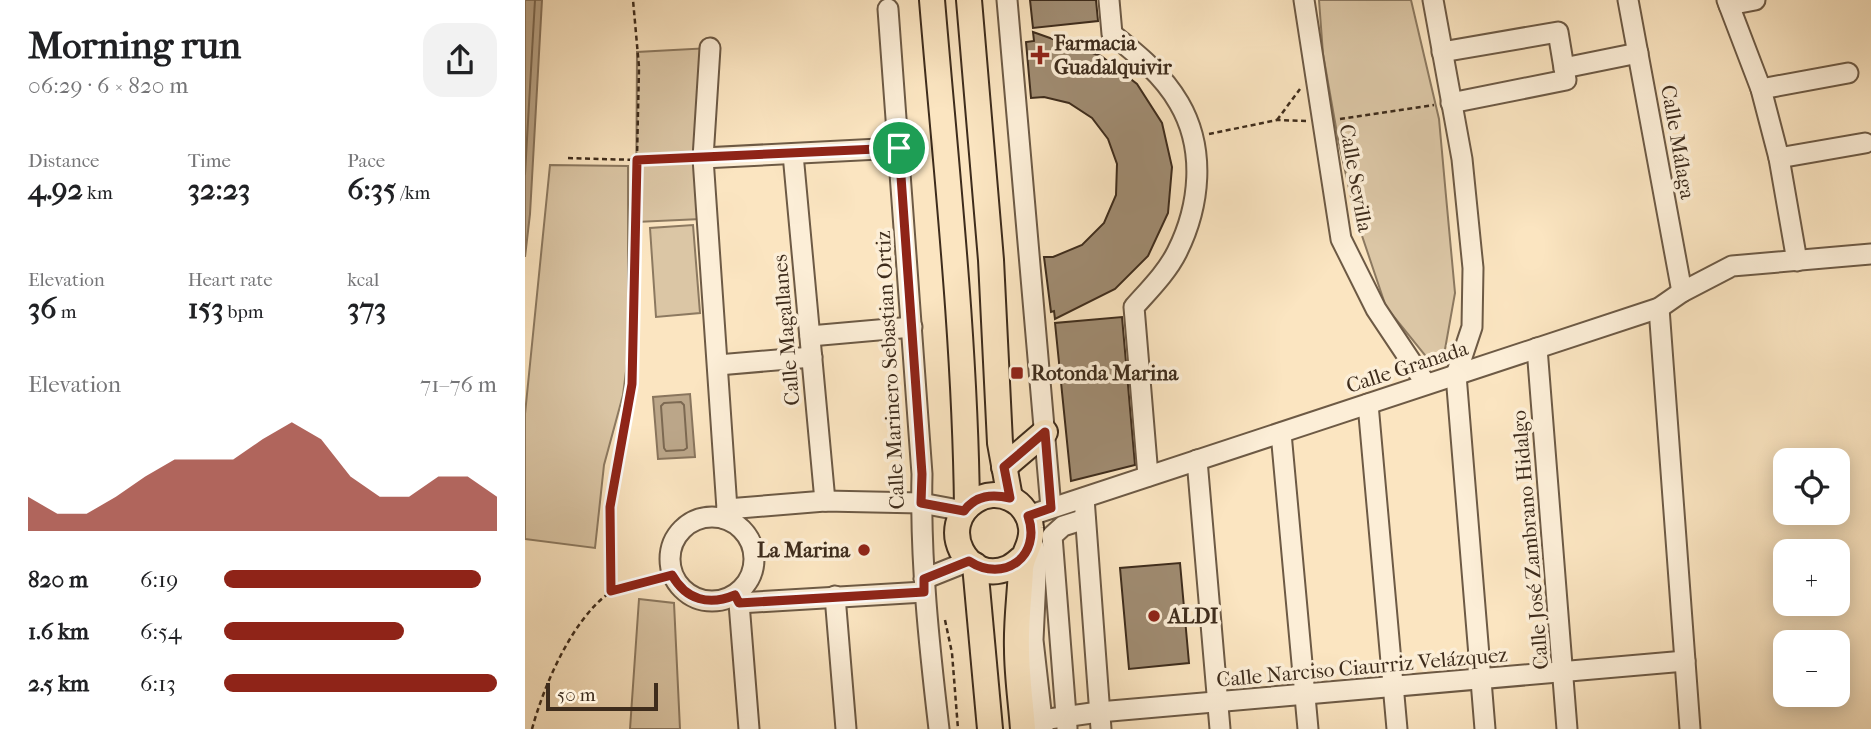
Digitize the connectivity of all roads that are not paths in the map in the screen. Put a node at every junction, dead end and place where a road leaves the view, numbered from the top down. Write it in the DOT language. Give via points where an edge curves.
graph roads {
  1 [pos="932,0"];
  2 [pos="969,0"];
  3 [pos="1007,0"];
  4 [pos="1109,0"];
  5 [pos="1304,0"];
  6 [pos="1433,0"];
  7 [pos="1628,0"];
  8 [pos="1755,0"];
  9 [pos="1728,2"];
  10 [pos="888,9"];
  11 [pos="710,48"];
  12 [pos="1443,52"];
  13 [pos="1638,53"];
  14 [pos="1564,68"];
  15 [pos="1848,73"];
  16 [pos="1761,89"];
  17 [pos="1451,103"];
  18 [pos="1865,143"];
  19 [pos="899,148"];
  20 [pos="793,154"];
  21 [pos="703,158"];
  22 [pos="1779,158"];
  23 [pos="1871,254"];
  24 [pos="1797,261"];
  25 [pos="1682,292"];
  26 [pos="1659,307"];
  27 [pos="912,327"];
  28 [pos="810,336"];
  29 [pos="1537,348"];
  30 [pos="812,357"];
  31 [pos="718,365"];
  32 [pos="1456,375"];
  33 [pos="1426,384"];
  34 [pos="1368,404"];
  35 [pos="1045,432"];
  36 [pos="1281,433"];
  37 [pos="1197,460"];
  38 [pos="1004,467"];
  39 [pos="1148,476"];
  40 [pos="1010,498"];
  41 [pos="1084,498"];
  42 [pos="825,502"];
  43 [pos="921,503"];
  44 [pos="965,509"];
  45 [pos="725,514"];
  46 [pos="1085,519"];
  47 [pos="1033,530"];
  48 [pos="972,563"];
  49 [pos="924,585"];
  50 [pos="835,596"];
  51 [pos="737,599"];
  52 [pos="1685,662"];
  53 [pos="1564,672"];
  54 [pos="1481,679"];
  55 [pos="1394,687"];
  56 [pos="1305,694"];
  57 [pos="1218,702"];
  58 [pos="1100,721"];
  59 [pos="1066,723"];
  60 [pos="1036,726"];
  61 [pos="750,729"];
  62 [pos="846,729"];
  63 [pos="939,729"];
  64 [pos="990,729"];
  65 [pos="1220,729"];
  66 [pos="1308,729"];
  67 [pos="1397,729"];
  68 [pos="1485,729"];
  69 [pos="1567,729"];
  70 [pos="1690,729"];
  1 -- 44 [label="main road" via="966,439"];
  2 -- 38 [label="main road"];
  3 -- 35 [label="street"];
  4 -- 39 [label="street" via="1112,34 1156,73 1179,103 1194,138 1198,171 1193,210 1177,252 1135,307"];
  5 -- 33 [label="street, Calle Sevilla" via="1341,239 1376,309"];
  6 -- 12 [label="street"];
  7 -- 13 [label="street, Calle Málaga"];
  8 -- 9 [label="street"];
  9 -- 16 [label="street"];
  10 -- 19 [label="street, Calle Marinero Sebastian Ortiz"];
  11 -- 21 [label="street"];
  12 -- 14 [label="street" via="1558,32"];
  12 -- 17 [label="street"];
  13 -- 14 [label="street"];
  13 -- 25 [label="street, Calle Málaga"];
  14 -- 17 [label="street" via="1566,80"];
  15 -- 16 [label="street"];
  16 -- 22 [label="street"];
  17 -- 32 [label="street" via="1462,159 1473,268 1472,327"];
  18 -- 22 [label="street"];
  19 -- 20 [label="street"];
  19 -- 27 [label="street, Calle Marinero Sebastian Ortiz"];
  20 -- 21 [label="street"];
  20 -- 28 [label="street, Calle Magallanes"];
  21 -- 31 [label="street"];
  22 -- 24 [label="street"];
  23 -- 24 [label="street, Calle Granada"];
  24 -- 25 [label="street, Calle Granada" via="1732,267"];
  25 -- 26 [label="street, Calle Granada"];
  26 -- 29 [label="street, Calle Granada"];
  26 -- 52 [label="street"];
  27 -- 28 [label="street"];
  27 -- 43 [label="street, Calle Marinero Sebastian Ortiz"];
  28 -- 30 [label="street, Calle Magallanes"];
  29 -- 32 [label="street, Calle Granada"];
  29 -- 53 [label="street, Calle José Zambrano Hidalgo"];
  30 -- 31 [label="street"];
  30 -- 42 [label="street, Calle Magallanes"];
  31 -- 45 [label="street"];
  32 -- 33 [label="street, Calle Granada"];
  32 -- 54 [label="street"];
  33 -- 34 [label="street, Calle Granada"];
  34 -- 36 [label="street, Calle Granada"];
  34 -- 55 [label="street"];
  35 -- 38 [label="main road"];
  35 -- 47 [label="street"];
  36 -- 37 [label="street, Calle Granada"];
  36 -- 56 [label="street"];
  37 -- 39 [label="street, Calle Granada"];
  37 -- 57 [label="street"];
  38 -- 40 [label="main road"];
  39 -- 41 [label="street, Calle Granada"];
  40 -- 44 [label="main road" via="986,496"];
  40 -- 47 [label="main road" via="1020,505"];
  41 -- 46 [label="street"];
  41 -- 47 [label="street, Calle Granada"];
  42 -- 43 [label="street"];
  42 -- 45 [label="street"];
  43 -- 44 [label="street"];
  43 -- 49 [label="street, Calle Marinero Sebastian Ortiz"];
  44 -- 48 [label="main road" via="956,528 959,547"];
  45 -- 51 [label="street" via="746,533 754,559 752,573"];
  45 -- 51 [label="street" via="696,519 685,526 670,548 669,562 678,586 699,599"];
  46 -- 58 [label="street"];
  46 -- 59 [label="street" via="1063,526 1052,536"];
  47 -- 48 [label="main road" via="1008,568 995,570"];
  47 -- 60 [label="main road" via="1017,648"];
  48 -- 49 [label="street"];
  48 -- 64 [label="main road"];
  49 -- 50 [label="street"];
  49 -- 63 [label="street, Calle Marinero Sebastian Ortiz"];
  50 -- 51 [label="street"];
  50 -- 62 [label="street"];
  51 -- 61 [label="street"];
  52 -- 53 [label="street, Calle Narciso Ciaurriz Velázquez"];
  52 -- 70 [label="street"];
  53 -- 54 [label="street, Calle Narciso Ciaurriz Velázquez"];
  53 -- 69 [label="street, Calle José Zambrano Hidalgo"];
  54 -- 55 [label="street, Calle Narciso Ciaurriz Velázquez"];
  54 -- 68 [label="street"];
  55 -- 56 [label="street, Calle Narciso Ciaurriz Velázquez"];
  55 -- 67 [label="street"];
  56 -- 57 [label="street, Calle Narciso Ciaurriz Velázquez"];
  56 -- 66 [label="street"];
  57 -- 58 [label="street, Calle Narciso Ciaurriz Velázquez"];
  57 -- 65 [label="street"];
  58 -- 59 [label="street, Calle Narciso Ciaurriz Velázquez"];
  59 -- 60 [label="street, Calle Narciso Ciaurriz Velázquez"];
}
